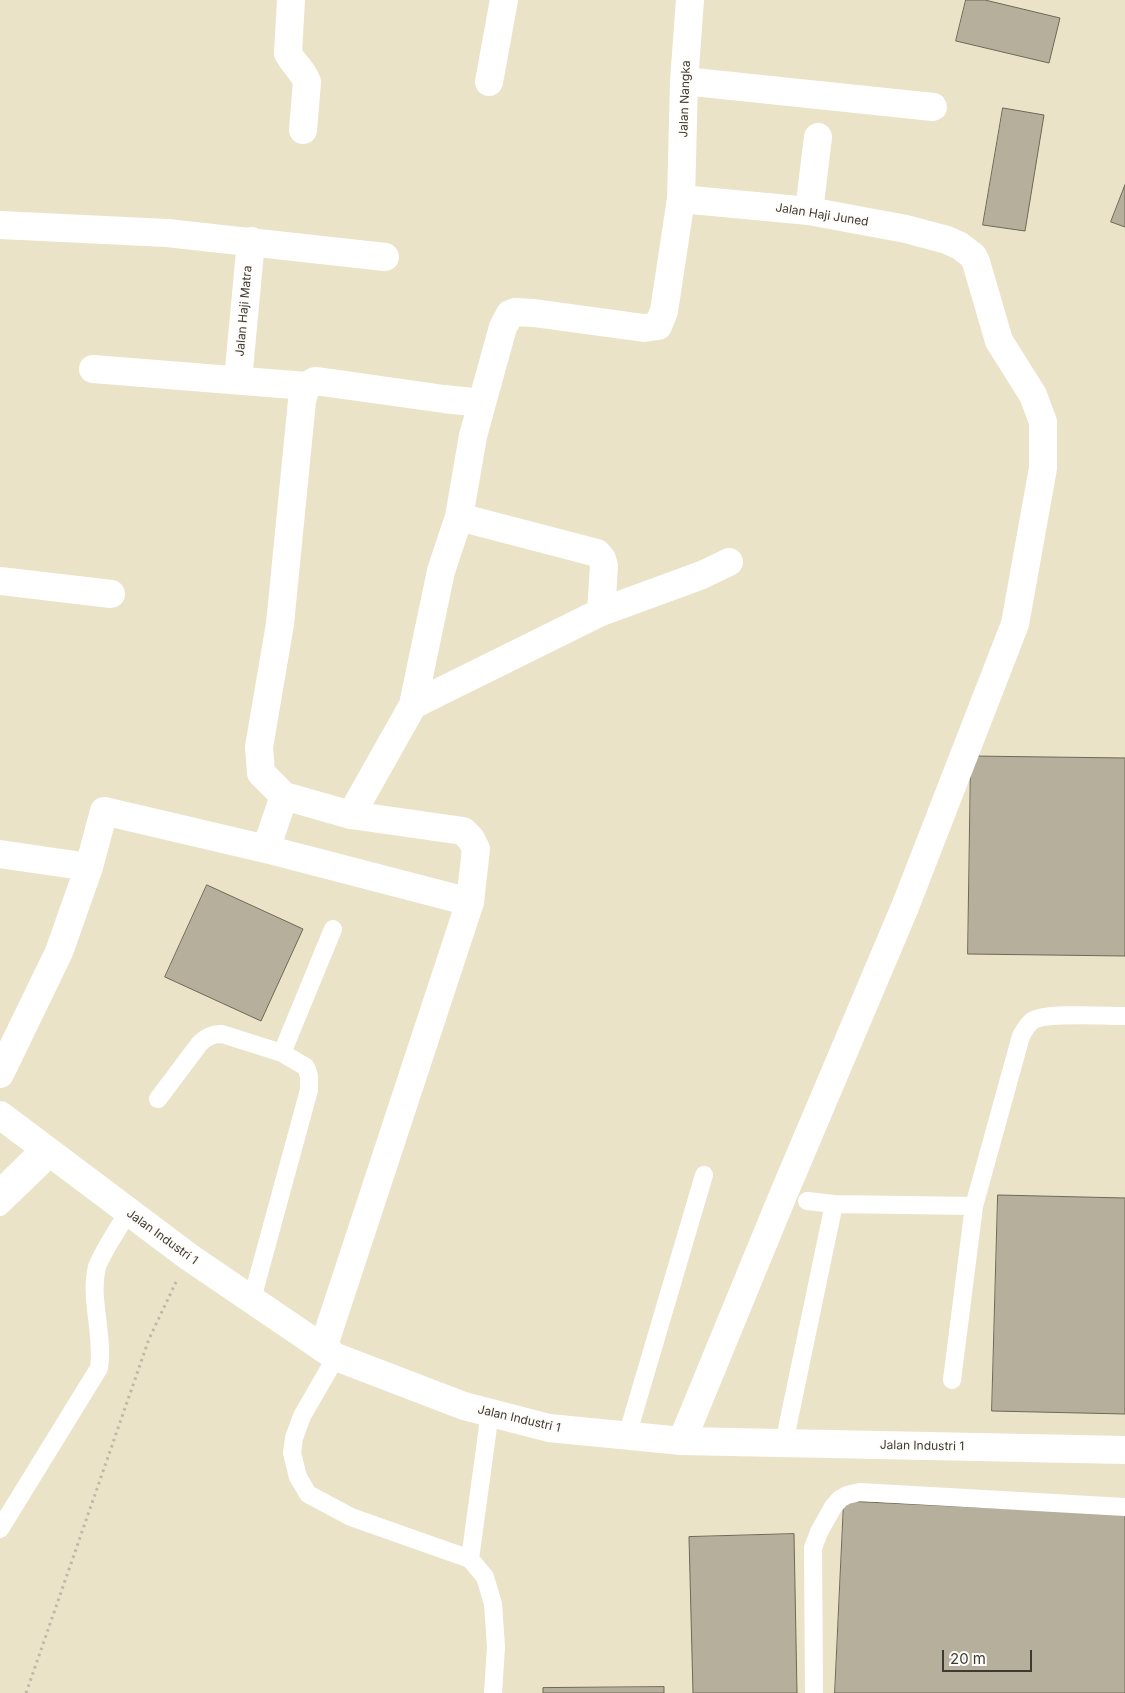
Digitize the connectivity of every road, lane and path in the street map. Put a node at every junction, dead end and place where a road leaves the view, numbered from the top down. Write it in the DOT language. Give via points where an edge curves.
graph roads {
  1 [pos="291,0"];
  2 [pos="504,0"];
  3 [pos="690,0"];
  4 [pos="684,81"];
  5 [pos="489,82"];
  6 [pos="933,107"];
  7 [pos="303,130"];
  8 [pos="818,137"];
  9 [pos="681,199"];
  10 [pos="809,211"];
  11 [pos="0,225"];
  12 [pos="251,241"];
  13 [pos="386,257"];
  14 [pos="93,369"];
  15 [pos="238,380"];
  16 [pos="306,386"];
  17 [pos="482,402"];
  18 [pos="459,517"];
  19 [pos="730,562"];
  20 [pos="0,580"];
  21 [pos="111,594"];
  22 [pos="601,612"];
  23 [pos="413,706"];
  24 [pos="284,796"];
  25 [pos="350,816"];
  26 [pos="266,849"];
  27 [pos="0,854"];
  28 [pos="88,866"];
  29 [pos="470,902"];
  30 [pos="333,929"];
  31 [pos="1125,1016"];
  32 [pos="282,1053"];
  33 [pos="0,1074"];
  34 [pos="158,1099"];
  35 [pos="0,1115"];
  36 [pos="48,1151"];
  37 [pos="704,1175"];
  38 [pos="0,1187"];
  39 [pos="807,1201"];
  40 [pos="834,1204"];
  41 [pos="974,1206"];
  42 [pos="0,1207"];
  43 [pos="128,1212"];
  44 [pos="189,1257"];
  45 [pos="252,1299"];
  46 [pos="330,1352"];
  47 [pos="952,1380"];
  48 [pos="490,1412"];
  49 [pos="627,1436"];
  50 [pos="682,1441"];
  51 [pos="784,1443"];
  52 [pos="1125,1450"];
  53 [pos="1125,1507"];
  54 [pos="0,1529"];
  55 [pos="470,1559"];
  56 [pos="26,1693"];
  57 [pos="493,1693"];
  58 [pos="814,1693"];
  1 -- 7 [label="street" via="288,53 307,82"];
  2 -- 5 [label="street"];
  3 -- 4 [label="street, Jalan Nangka"];
  4 -- 6 [label="street"];
  4 -- 9 [label="street, Jalan Nangka"];
  8 -- 10 [label="street"];
  9 -- 10 [label="street, Jalan Haji Juned"];
  9 -- 17 [label="street, Jalan Nangka" via="664,311 658,326 644,328 534,312 510,314 502,327"];
  10 -- 50 [label="street, Jalan Haji Juned" via="947,240 973,256 999,341 1034,395 1043,422 1043,468 1015,624 906,907"];
  11 -- 12 [label="street" via="167,232"];
  12 -- 13 [label="street"];
  12 -- 15 [label="street, Jalan Haji Matra"];
  14 -- 15 [label="street"];
  15 -- 16 [label="street"];
  16 -- 17 [label="street" via="315,381"];
  16 -- 24 [label="street" via="280,624 259,748 261,773"];
  17 -- 18 [label="street"];
  18 -- 22 [label="street" via="597,553 604,566"];
  18 -- 23 [label="street" via="441,571"];
  19 -- 22 [label="street"];
  20 -- 21 [label="street"];
  22 -- 23 [label="street"];
  23 -- 25 [label="street"];
  24 -- 25 [label="street"];
  24 -- 26 [label="street"];
  25 -- 29 [label="street" via="463,831 476,849"];
  26 -- 28 [label="street" via="104,811"];
  26 -- 29 [label="street"];
  27 -- 28 [label="street"];
  28 -- 33 [label="street" via="59,952"];
  29 -- 46 [label="street"];
  30 -- 32 [label="lane"];
  31 -- 41 [label="lane" via="1048,1016 1032,1021 1026,1028 1021,1036"];
  32 -- 34 [label="lane" via="214,1034 200,1043"];
  32 -- 45 [label="lane" via="306,1067 309,1090"];
  35 -- 36 [label="street, Jalan Industri 1"];
  36 -- 38 [label="lane"];
  36 -- 42 [label="lane"];
  36 -- 43 [label="street, Jalan Industri 1"];
  37 -- 49 [label="lane"];
  39 -- 40 [label="lane"];
  40 -- 41 [label="lane"];
  40 -- 51 [label="lane"];
  41 -- 47 [label="lane"];
  43 -- 44 [label="street, Jalan Industri 1"];
  43 -- 54 [label="lane" via="98,1265 95,1281 99,1368"];
  44 -- 45 [label="street, Jalan Industri 1"];
  44 -- 56 [label="path" via="149,1338"];
  45 -- 46 [label="street, Jalan Industri 1"];
  46 -- 48 [label="street, Jalan Industri 1" via="464,1406"];
  46 -- 55 [label="lane" via="294,1438 294,1464 308,1494 351,1517"];
  48 -- 49 [label="street, Jalan Industri 1" via="549,1428"];
  48 -- 55 [label="lane"];
  49 -- 50 [label="street, Jalan Industri 1"];
  50 -- 51 [label="street, Jalan Industri 1"];
  51 -- 52 [label="street, Jalan Industri 1"];
  53 -- 58 [label="lane" via="860,1492 840,1498 825,1519 813,1548"];
  55 -- 57 [label="lane" via="485,1578 492,1604 496,1647"];
}
